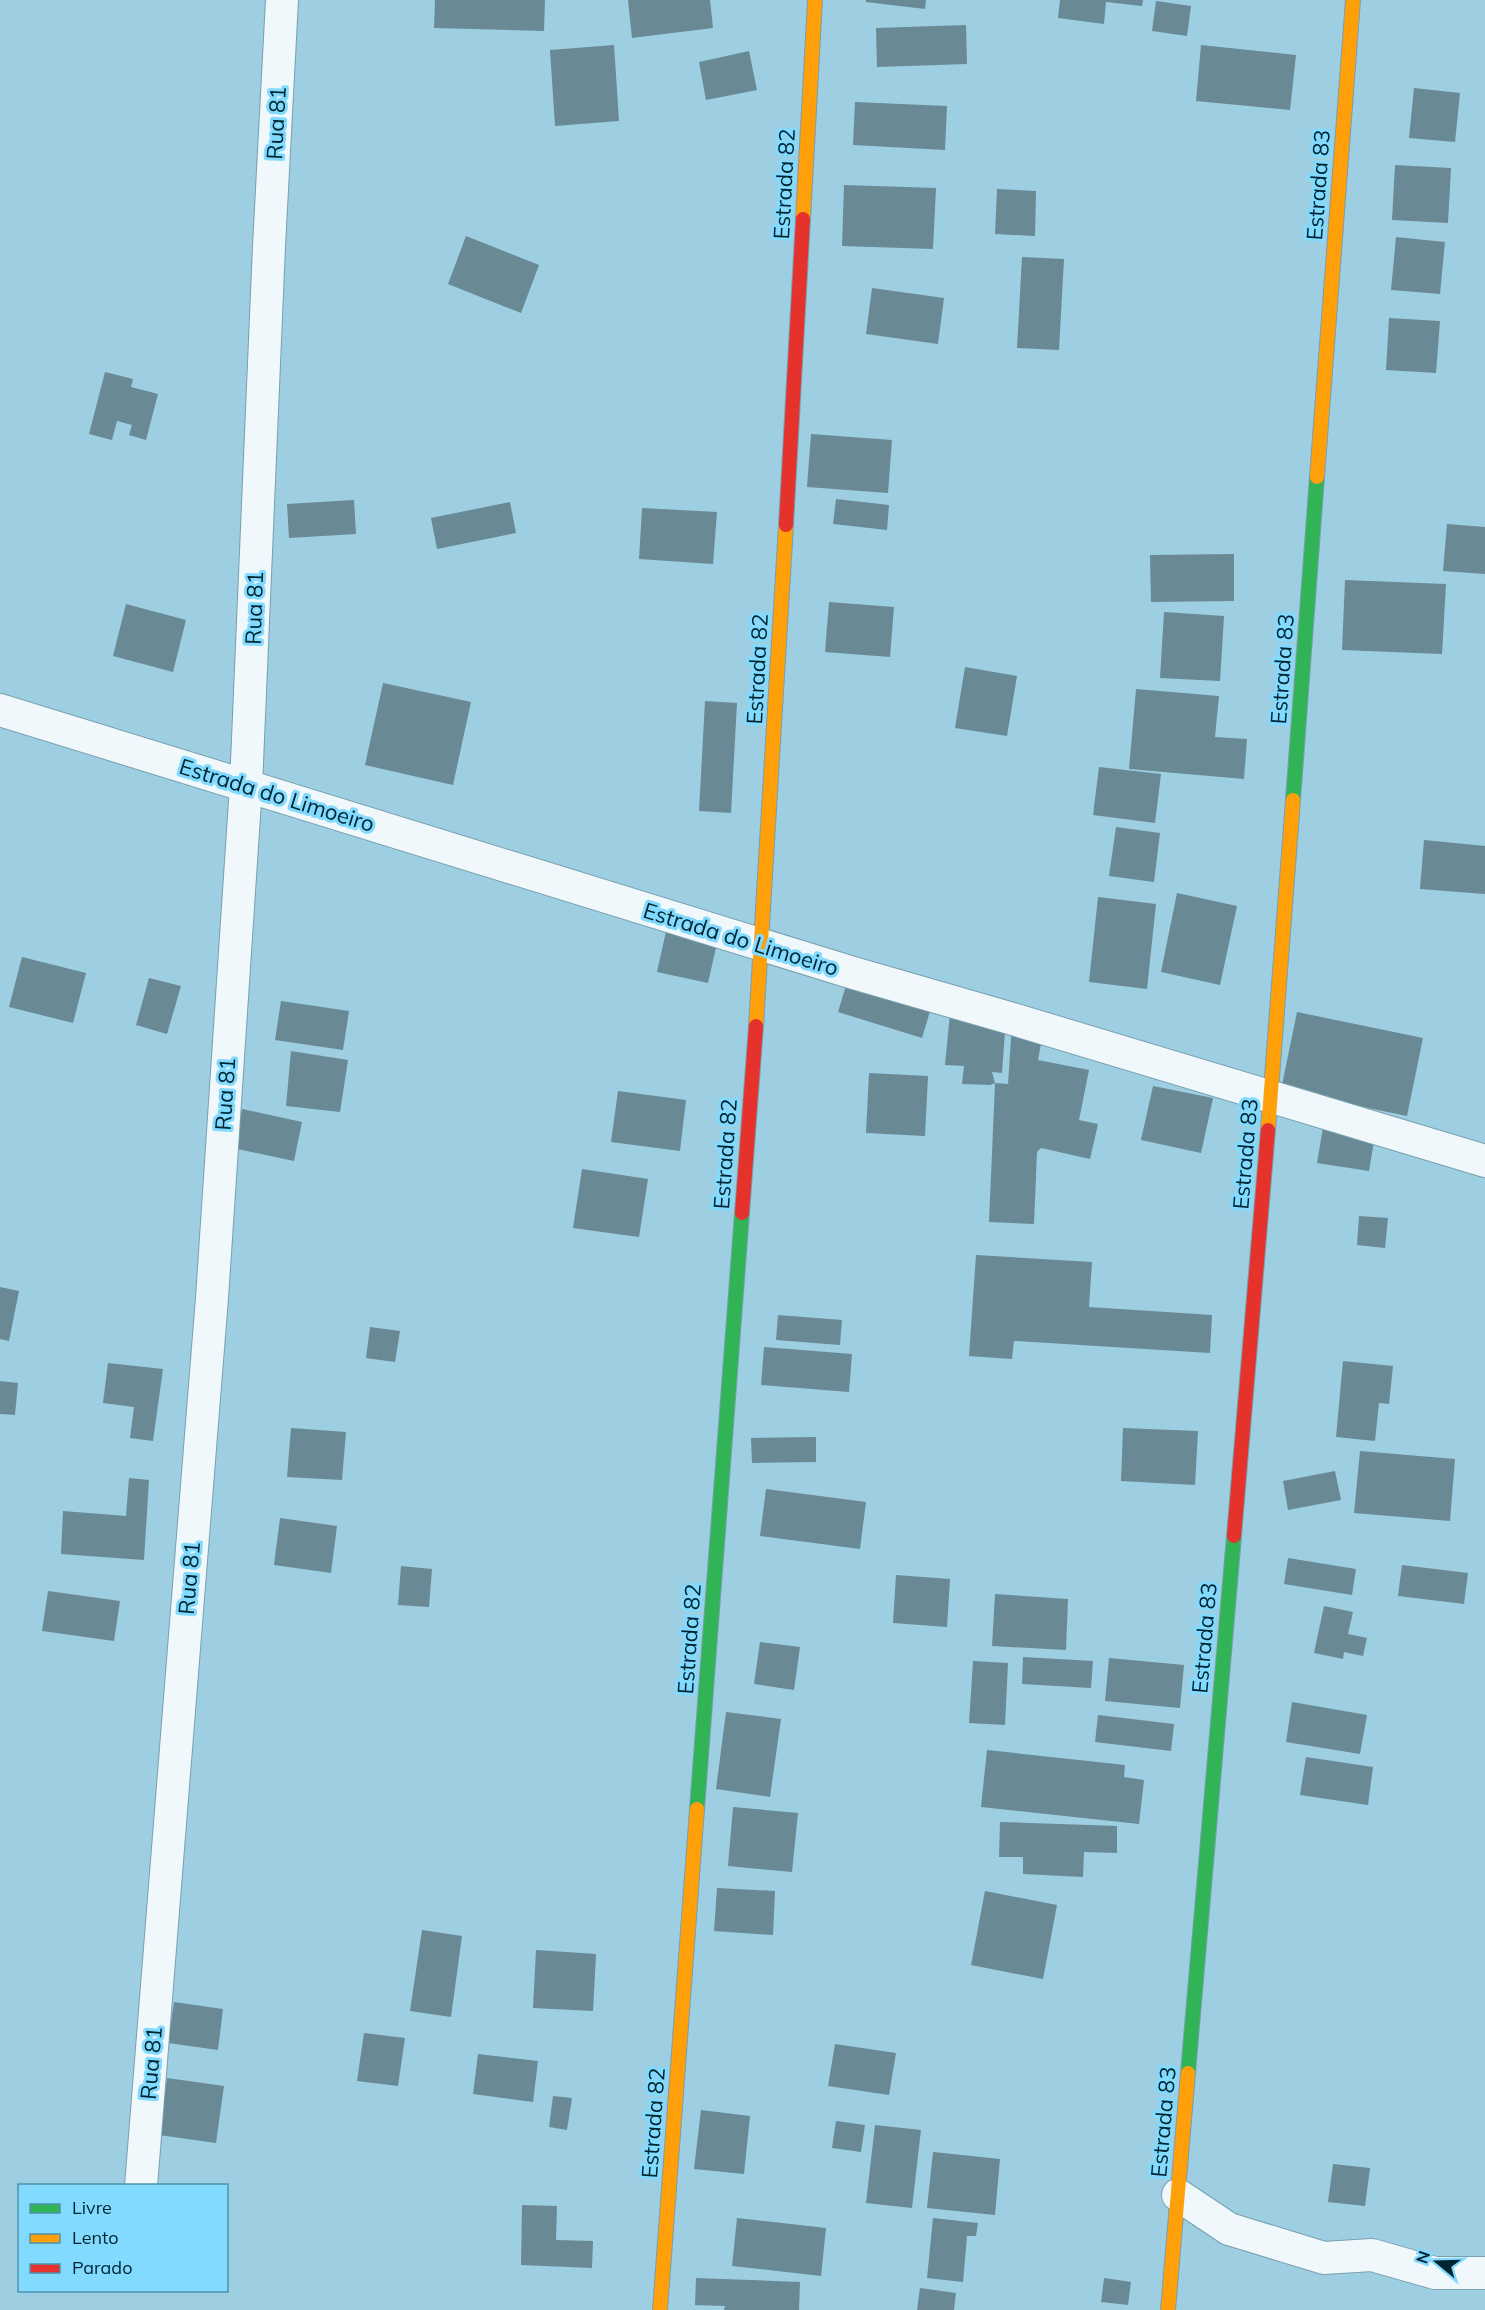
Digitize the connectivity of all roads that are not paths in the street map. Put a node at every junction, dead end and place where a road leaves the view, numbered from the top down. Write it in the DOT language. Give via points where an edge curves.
graph roads {
  1 [pos="282,0"];
  2 [pos="815,0"];
  3 [pos="1353,0"];
  4 [pos="0,710"];
  5 [pos="246,786"];
  6 [pos="762,945"];
  7 [pos="1271,1097"];
  8 [pos="1485,1161"];
  9 [pos="141,2184"];
  10 [pos="1178,2195"];
  11 [pos="1485,2273"];
  12 [pos="660,2310"];
  13 [pos="1168,2310"];
  1 -- 5 [label="street, Rua 81"];
  2 -- 6 [label="street, Estrada 82"];
  3 -- 7 [label="street, Estrada 83"];
  4 -- 5 [label="street, Estrada do Limoeiro"];
  5 -- 6 [label="street, Estrada do Limoeiro"];
  5 -- 9 [label="street, Rua 81" via="213,1287"];
  6 -- 7 [label="street, Estrada do Limoeiro"];
  6 -- 12 [label="street, Estrada 82"];
  7 -- 8 [label="street, Estrada do Limoeiro"];
  7 -- 10 [label="street, Estrada 83"];
  10 -- 11 [label="street" via="1229,2229 1324,2258 1372,2255 1435,2273"];
  10 -- 13 [label="street, Estrada 83"];
}
